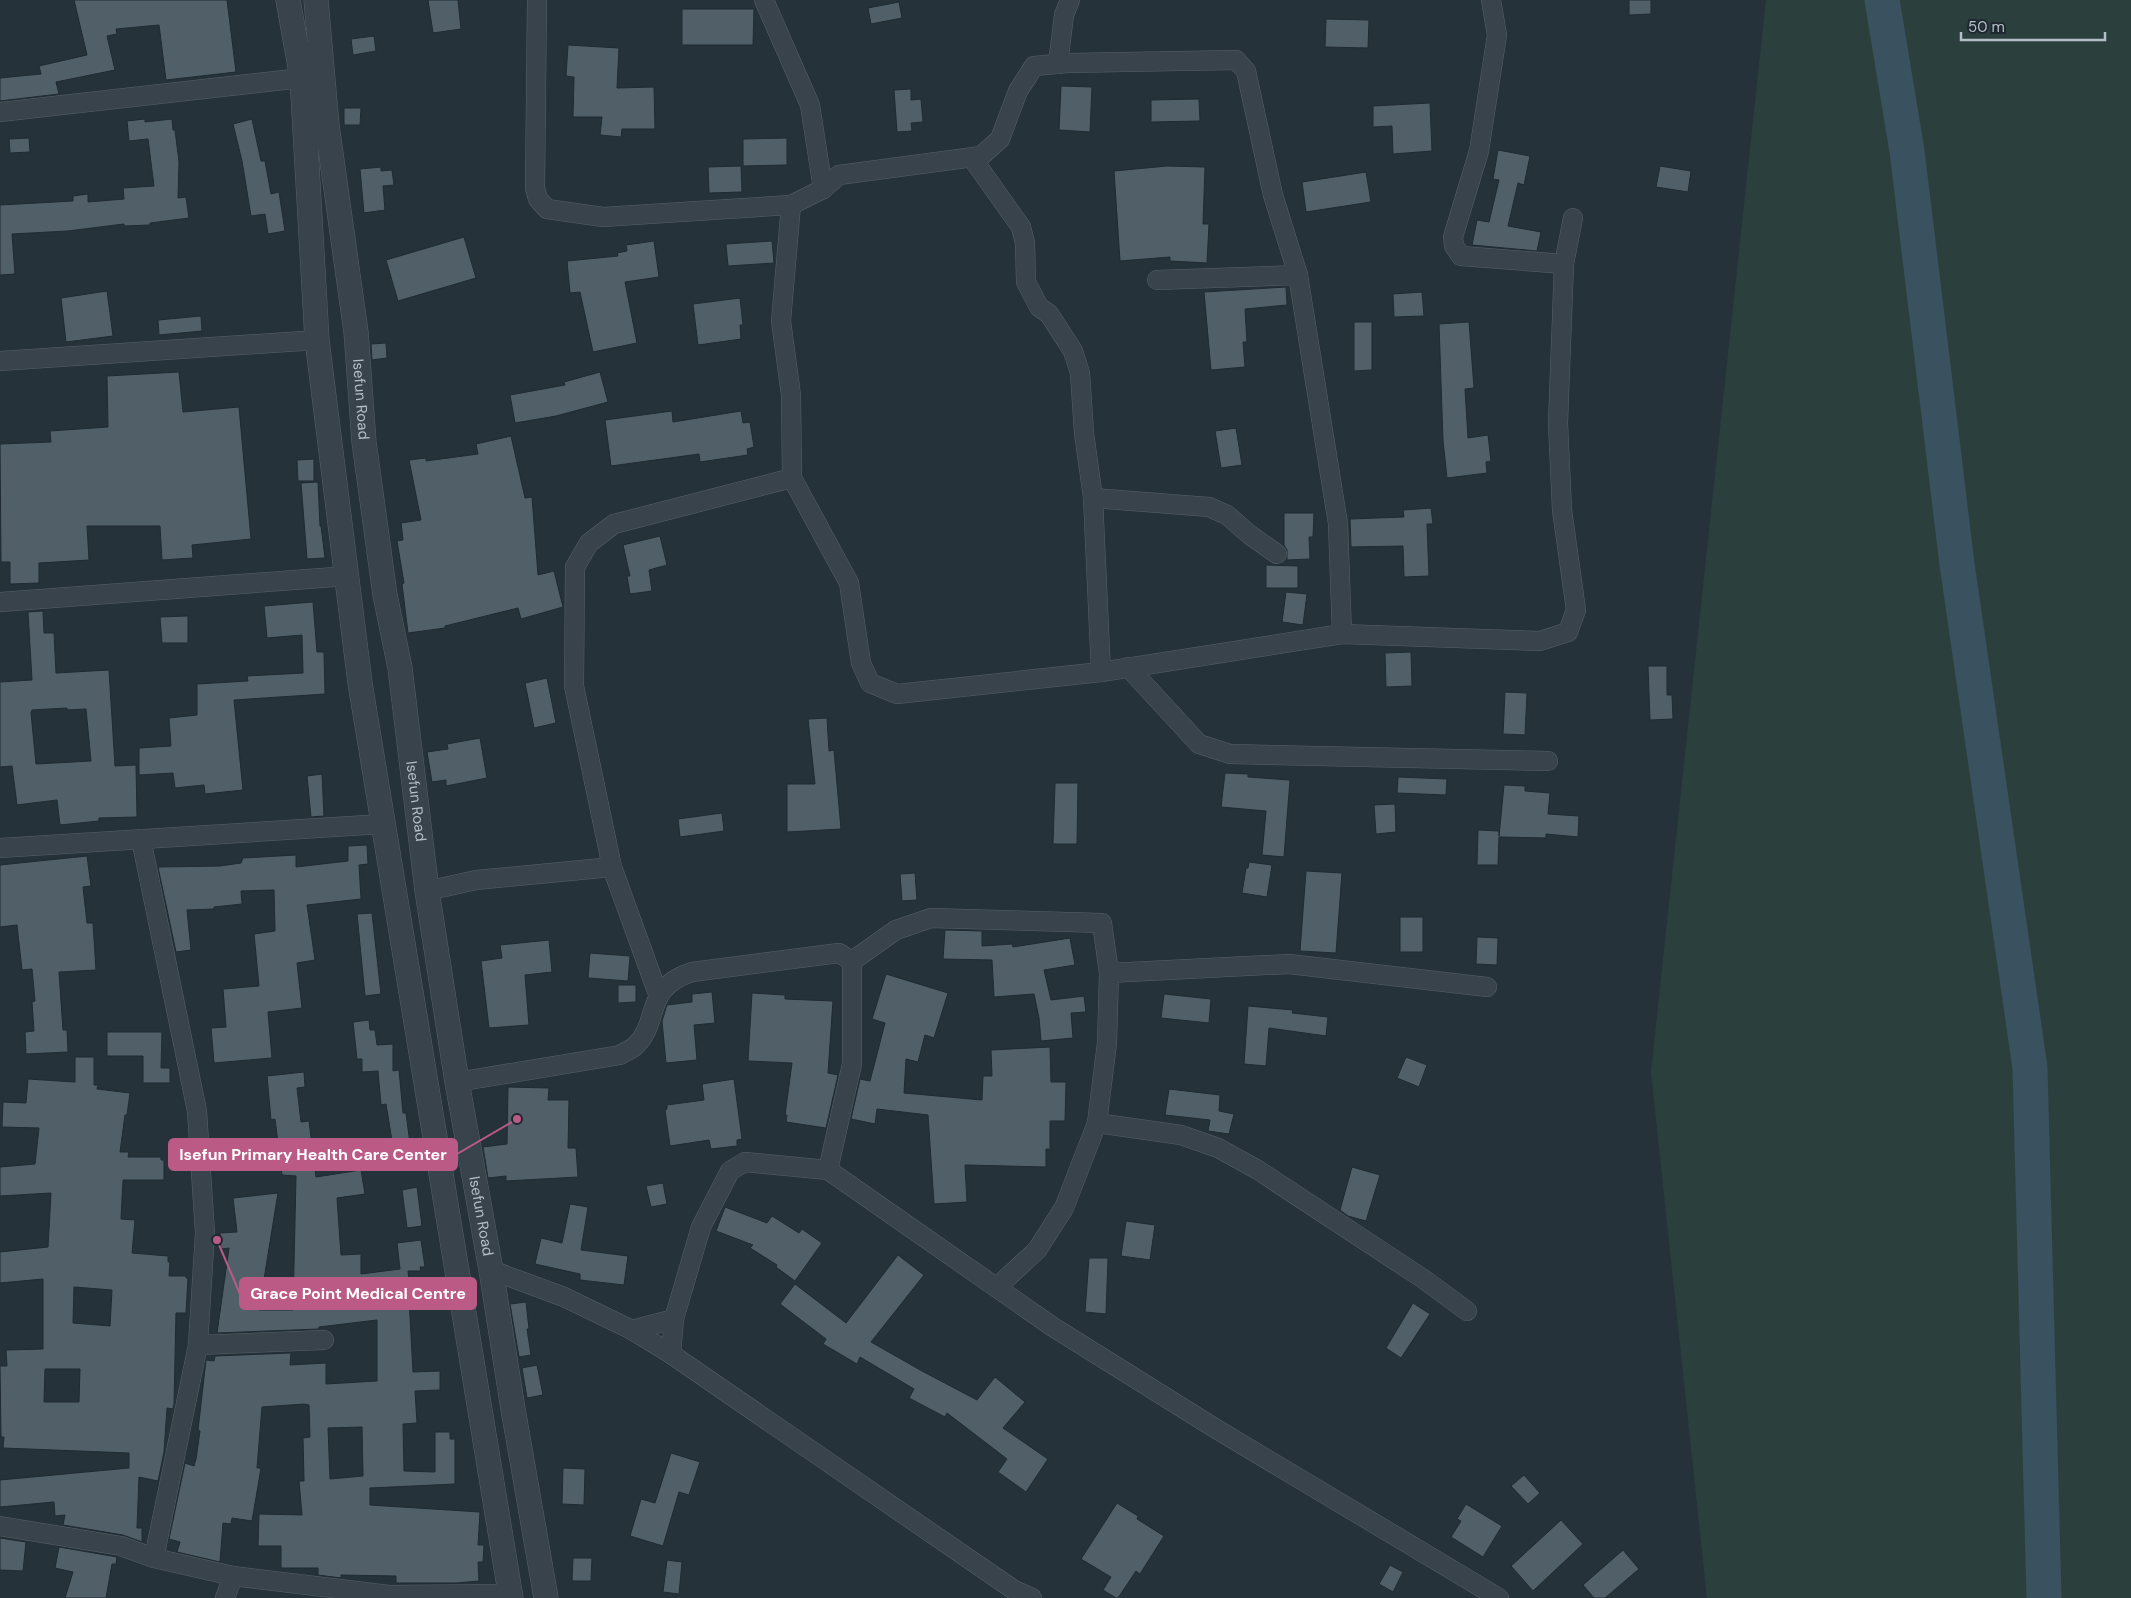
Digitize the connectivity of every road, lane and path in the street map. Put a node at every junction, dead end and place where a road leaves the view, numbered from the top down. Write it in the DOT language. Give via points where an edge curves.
graph roads {
  1 [pos="288,0"];
  2 [pos="316,0"];
  3 [pos="537,0"];
  4 [pos="764,0"];
  5 [pos="1070,0"];
  6 [pos="1491,0"];
  7 [pos="1058,64"];
  8 [pos="302,78"];
  9 [pos="0,112"];
  10 [pos="972,158"];
  11 [pos="823,189"];
  12 [pos="791,205"];
  13 [pos="1572,218"];
  14 [pos="1564,264"];
  15 [pos="1298,275"];
  16 [pos="1157,280"];
  17 [pos="317,340"];
  18 [pos="0,361"];
  19 [pos="792,478"];
  20 [pos="1092,498"];
  21 [pos="1277,554"];
  22 [pos="348,576"];
  23 [pos="0,602"];
  24 [pos="1342,634"];
  25 [pos="1128,667"];
  26 [pos="1101,672"];
  27 [pos="1548,761"];
  28 [pos="382,824"];
  29 [pos="141,839"];
  30 [pos="0,848"];
  31 [pos="612,867"];
  32 [pos="426,892"];
  33 [pos="852,961"];
  34 [pos="1109,973"];
  35 [pos="1487,987"];
  36 [pos="658,994"];
  37 [pos="457,1082"];
  38 [pos="1097,1123"];
  39 [pos="828,1170"];
  40 [pos="491,1270"];
  41 [pos="997,1287"];
  42 [pos="1467,1312"];
  43 [pos="674,1319"];
  44 [pos="632,1330"];
  45 [pos="324,1340"];
  46 [pos="198,1345"];
  47 [pos="670,1354"];
  48 [pos="0,1526"];
  49 [pos="154,1558"];
  50 [pos="233,1576"];
  51 [pos="1013,1594"];
  52 [pos="510,1596"];
  53 [pos="225,1598"];
  54 [pos="546,1598"];
  55 [pos="1032,1598"];
  56 [pos="1499,1598"];
  1 -- 8 [label="street"];
  2 -- 32 [label="street, Isefun Road" via="327,125 356,332 364,442 385,595 400,668"];
  3 -- 12 [label="street" via="535,188 538,200 547,209 603,218"];
  4 -- 11 [label="street" via="810,105"];
  5 -- 7 [label="street" via="1064,15"];
  6 -- 14 [label="street" via="1497,35 1479,151 1454,246 1461,256"];
  7 -- 10 [label="street" via="1034,66 1018,91 1000,139 981,156"];
  7 -- 15 [label="street" via="1236,60 1246,71 1273,194"];
  8 -- 9 [label="street"];
  8 -- 17 [label="street"];
  10 -- 11 [label="street" via="839,175"];
  10 -- 20 [label="street" via="1021,228 1025,243 1026,282 1039,307 1049,314 1073,351 1080,373"];
  11 -- 12 [label="street"];
  12 -- 19 [label="street" via="780,321 791,395"];
  13 -- 14 [label="street"];
  14 -- 24 [label="street" via="1558,423 1562,510 1576,610 1568,632 1540,641"];
  15 -- 16 [label="street"];
  15 -- 24 [label="street" via="1338,524"];
  17 -- 18 [label="street"];
  17 -- 22 [label="street"];
  19 -- 26 [label="street" via="849,583 861,663 870,683 897,694"];
  19 -- 31 [label="street" via="614,524 589,543 575,567 574,686"];
  20 -- 21 [label="street" via="1209,507 1227,515"];
  20 -- 26 [label="street"];
  22 -- 23 [label="street"];
  22 -- 28 [label="street" via="360,683"];
  24 -- 25 [label="street"];
  25 -- 26 [label="street"];
  25 -- 27 [label="street" via="1199,744 1230,754"];
  28 -- 29 [label="street"];
  28 -- 52 [label="street"];
  29 -- 30 [label="street"];
  29 -- 46 [label="street" via="197,1111 205,1233"];
  31 -- 32 [label="street" via="476,880"];
  31 -- 36 [label="street"];
  32 -- 37 [label="street, Isefun Road"];
  33 -- 34 [label="street" via="896,930 931,918 1102,923"];
  33 -- 36 [label="street" via="839,953 692,972 678,977"];
  33 -- 39 [label="street" via="852,1064"];
  34 -- 35 [label="street" via="1288,964"];
  34 -- 38 [label="street" via="1107,1043"];
  36 -- 37 [label="street" via="645,1031 634,1047 620,1054"];
  37 -- 40 [label="street, Isefun Road"];
  38 -- 41 [label="street" via="1064,1208 1037,1250"];
  38 -- 42 [label="street" via="1181,1135 1218,1148 1258,1170 1422,1278"];
  39 -- 41 [label="street"];
  39 -- 43 [label="street" via="745,1162 730,1171 701,1227"];
  40 -- 44 [label="street" via="564,1297"];
  40 -- 54 [label="street, Isefun Road"];
  41 -- 56 [label="street" via="1053,1327 1213,1427"];
  43 -- 44 [label="street"];
  43 -- 47 [label="street"];
  44 -- 47 [label="street"];
  45 -- 46 [label="street"];
  46 -- 49 [label="street"];
  47 -- 51 [label="street"];
  48 -- 49 [label="street" via="121,1546"];
  49 -- 50 [label="street"];
  50 -- 52 [label="street" via="389,1595"];
  50 -- 53 [label="street"];
  51 -- 55 [label="street"];
}
